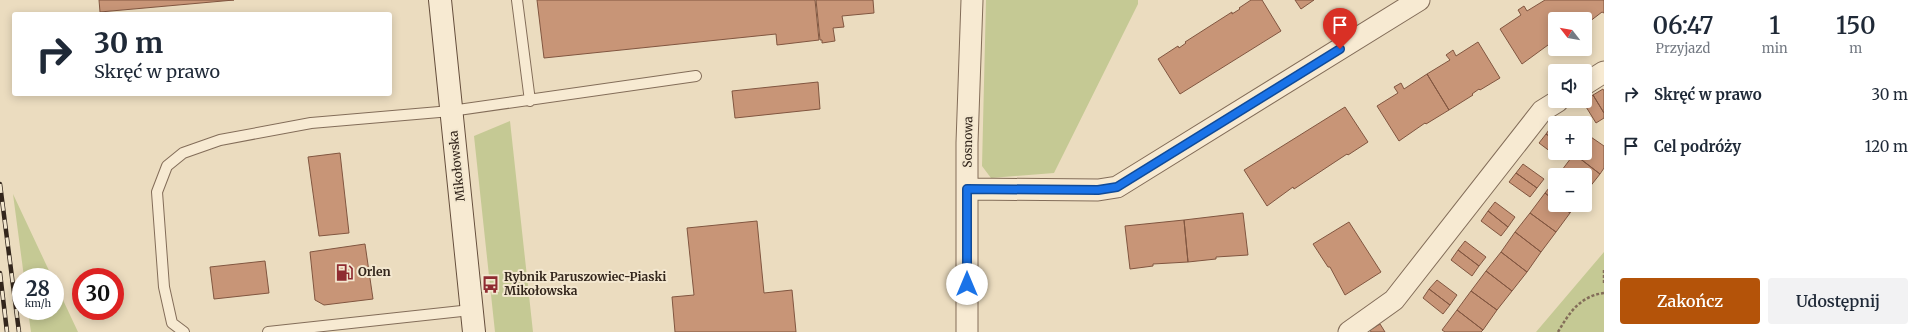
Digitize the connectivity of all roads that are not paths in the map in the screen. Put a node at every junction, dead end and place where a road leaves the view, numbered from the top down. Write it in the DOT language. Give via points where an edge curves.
graph roads {
  1 [pos="517,0"];
  2 [pos="972,0"];
  3 [pos="1419,0"];
  4 [pos="441,3"];
  5 [pos="1604,72"];
  6 [pos="696,76"];
  7 [pos="1592,80"];
  8 [pos="530,101"];
  9 [pos="1548,107"];
  10 [pos="451,111"];
  11 [pos="967,189"];
  12 [pos="471,310"];
  13 [pos="184,332"];
  14 [pos="268,332"];
  15 [pos="474,332"];
  16 [pos="967,332"];
  17 [pos="1349,332"];
  1 -- 8 [label="lane"];
  2 -- 11 [label="street, Sosnowa"];
  3 -- 11 [label="street" via="1117,187 1098,190"];
  4 -- 10 [label="main road, Mikołowska"];
  5 -- 7 [label="street"];
  6 -- 8 [label="lane"];
  8 -- 10 [label="lane"];
  9 -- 17 [label="street" via="1542,111 1394,300"];
  10 -- 12 [label="main road, Mikołowska"];
  10 -- 13 [label="lane" via="311,123 220,140 183,153 166,166 157,192 164,287 172,323"];
  11 -- 16 [label="street, Sosnowa"];
  12 -- 14 [label="lane"];
  12 -- 15 [label="main road, Mikołowska"];
}
